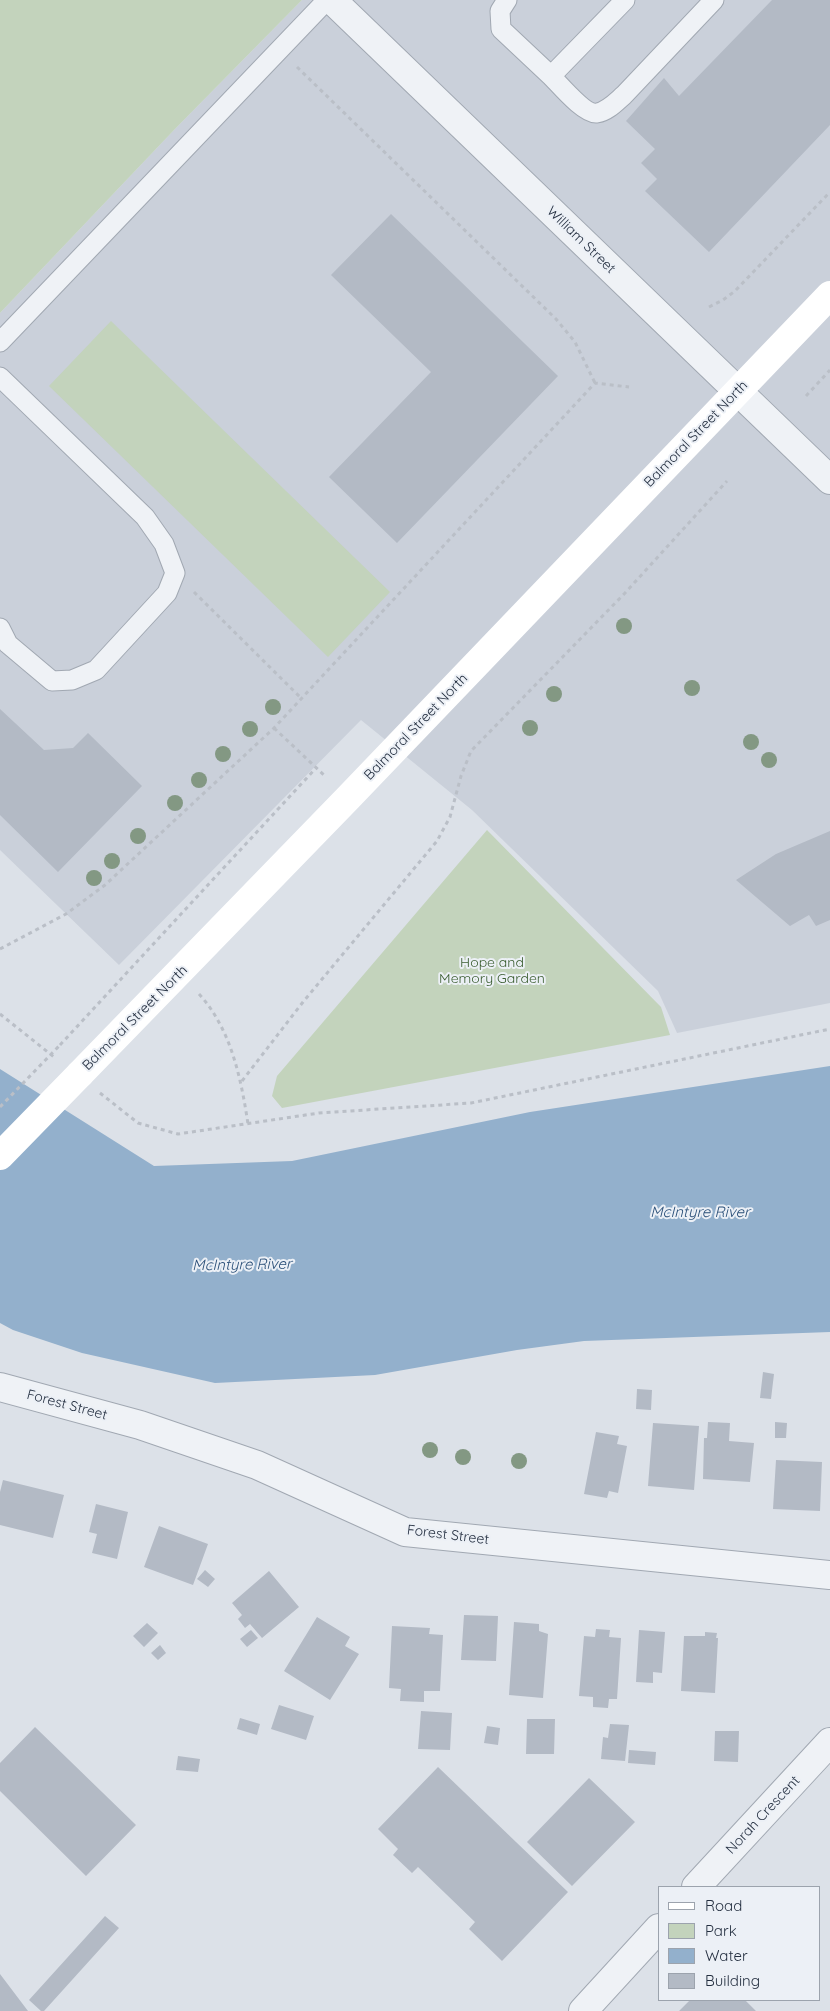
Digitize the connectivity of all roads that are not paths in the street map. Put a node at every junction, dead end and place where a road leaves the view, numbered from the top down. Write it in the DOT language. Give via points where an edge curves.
graph roads {
  1 [pos="327,0"];
  2 [pos="332,0"];
  3 [pos="507,0"];
  4 [pos="625,0"];
  5 [pos="714,0"];
  6 [pos="551,76"];
  7 [pos="830,295"];
  8 [pos="0,342"];
  9 [pos="0,377"];
  10 [pos="738,391"];
  11 [pos="830,480"];
  12 [pos="0,628"];
  13 [pos="0,1156"];
  14 [pos="0,1387"];
  15 [pos="830,1575"];
  16 [pos="830,1742"];
  17 [pos="697,1886"];
  18 [pos="658,1929"];
  19 [pos="583,2011"];
  1 -- 8 [label="lane"];
  2 -- 10 [label="street, William Street"];
  3 -- 6 [label="lane" via="500,11 501,29"];
  4 -- 6 [label="lane"];
  5 -- 6 [label="lane" via="609,108 596,114 587,112"];
  7 -- 10 [label="main road, Balmoral Street North"];
  9 -- 12 [label="lane" via="146,516 164,544 175,573 167,593 96,670 72,680 52,681 8,644"];
  10 -- 11 [label="street, William Street"];
  10 -- 13 [label="main road, Balmoral Street North, bridge" via="180,973 70,1068"];
  14 -- 15 [label="street, Forest Street" via="140,1425 257,1465 405,1532"];
  16 -- 17 [label="street, Norah Crescent"];
  18 -- 19 [label="street"];
}
